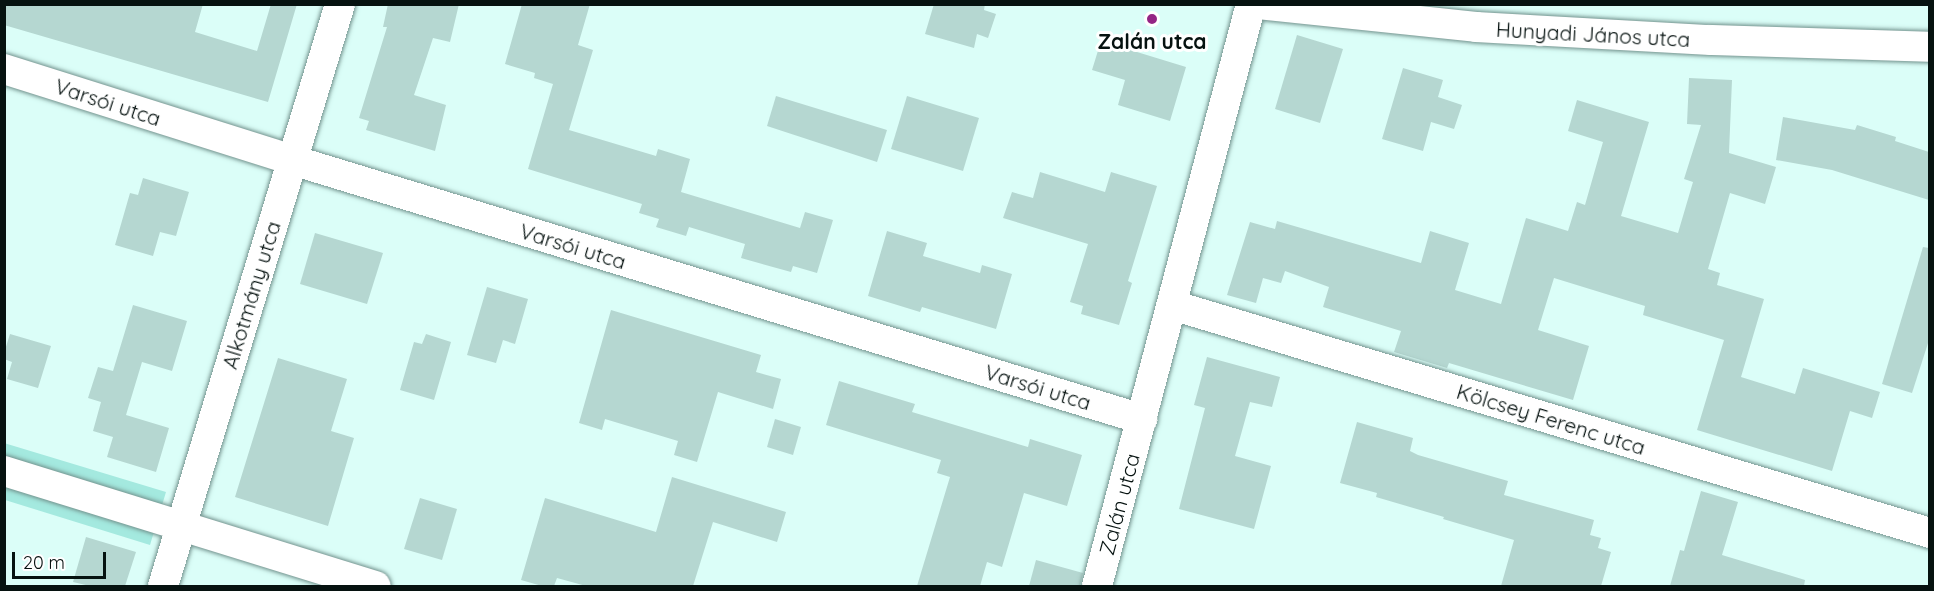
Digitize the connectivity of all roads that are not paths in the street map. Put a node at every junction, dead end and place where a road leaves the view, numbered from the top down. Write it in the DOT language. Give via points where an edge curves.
graph roads {
  1 [pos="340,4"];
  2 [pos="1251,4"];
  3 [pos="1258,4"];
  4 [pos="1929,47"];
  5 [pos="4,69"];
  6 [pos="292,160"];
  7 [pos="1172,306"];
  8 [pos="1142,418"];
  9 [pos="4,471"];
  10 [pos="181,526"];
  11 [pos="1929,533"];
  12 [pos="163,586"];
  13 [pos="376,586"];
  14 [pos="1097,586"];
  1 -- 6 [label="street, Alkotmány utca"];
  2 -- 7 [label="street, Zalán utca"];
  3 -- 4 [label="street, Hunyadi János utca" via="1488,28"];
  5 -- 6 [label="street, Varsói utca"];
  6 -- 8 [label="street, Varsói utca"];
  6 -- 10 [label="street, Alkotmány utca"];
  7 -- 8 [label="street, Zalán utca"];
  7 -- 11 [label="street, Kölcsey Ferenc utca"];
  8 -- 14 [label="street, Zalán utca"];
  9 -- 10 [label="street"];
  10 -- 12 [label="street, Alkotmány utca"];
  10 -- 13 [label="street"];
}
